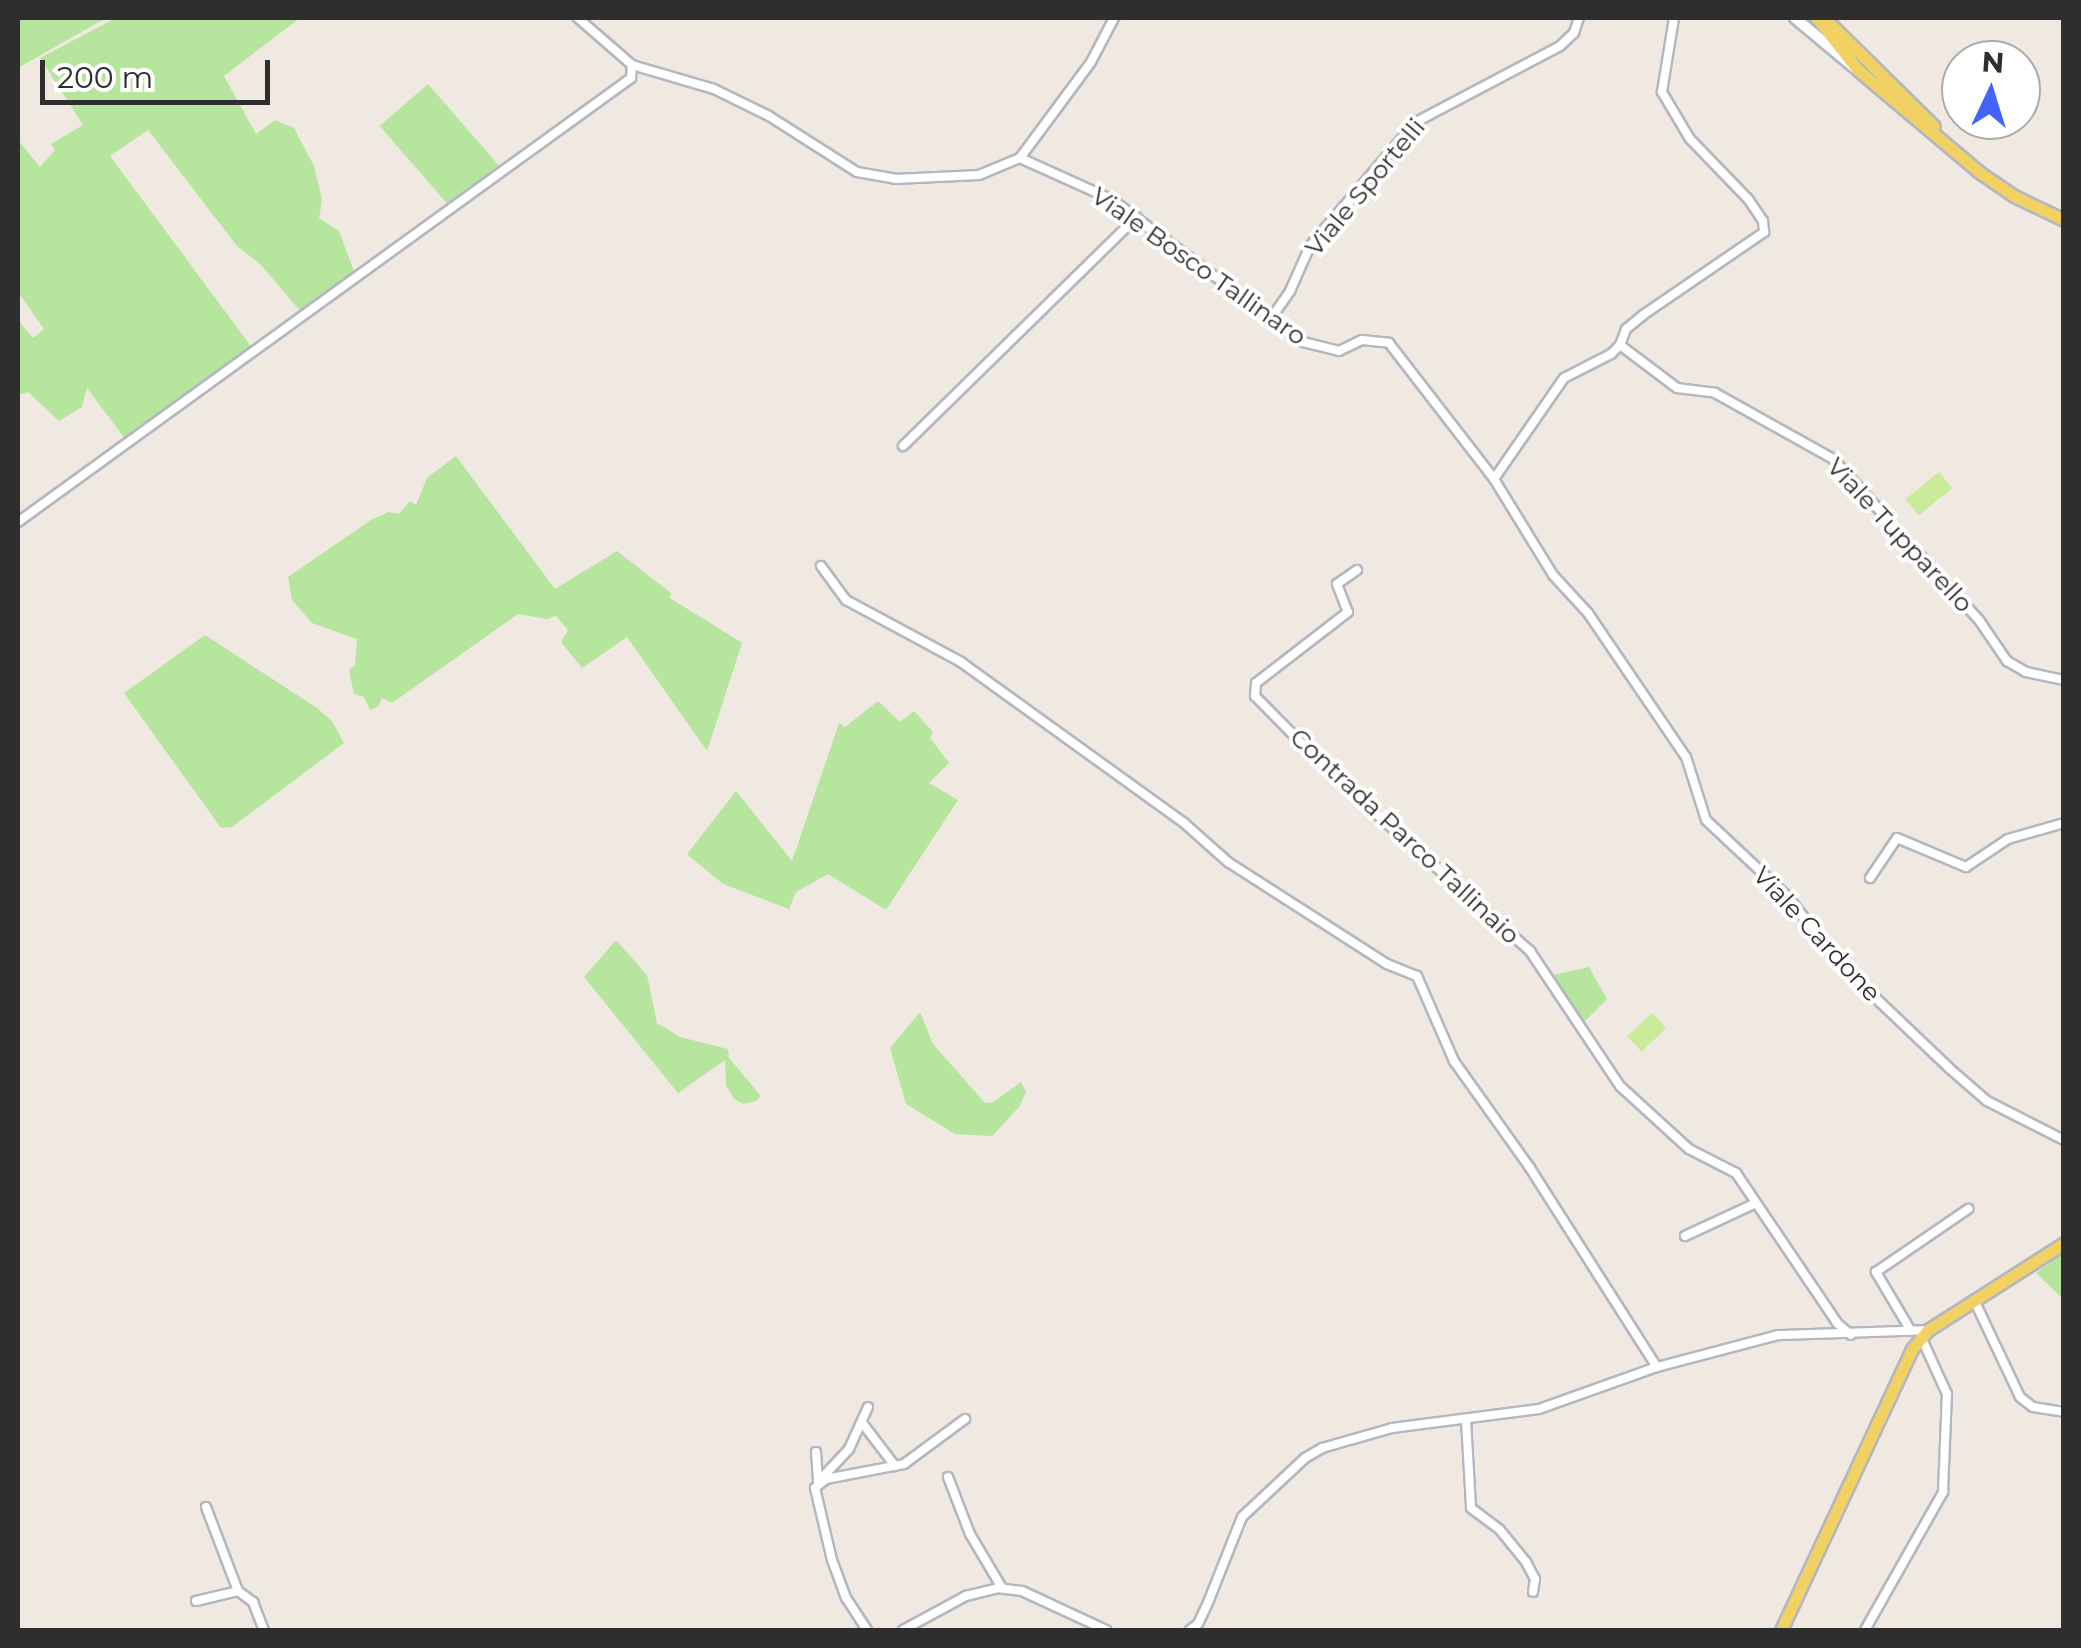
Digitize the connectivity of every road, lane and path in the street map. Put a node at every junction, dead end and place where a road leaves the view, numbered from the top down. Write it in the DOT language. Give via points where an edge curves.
graph roads {
  1 [pos="578,18"];
  2 [pos="1114,18"];
  3 [pos="1579,18"];
  4 [pos="1674,18"];
  5 [pos="1796,19"];
  6 [pos="1816,22"];
  7 [pos="632,64"];
  8 [pos="1020,158"];
  9 [pos="1996,183"];
  10 [pos="1137,217"];
  11 [pos="2064,220"];
  12 [pos="1272,316"];
  13 [pos="1620,345"];
  14 [pos="903,446"];
  15 [pos="1494,480"];
  16 [pos="18,522"];
  17 [pos="821,566"];
  18 [pos="1357,570"];
  19 [pos="2064,680"];
  20 [pos="2064,823"];
  21 [pos="1870,878"];
  22 [pos="2064,1140"];
  23 [pos="1756,1203"];
  24 [pos="1968,1209"];
  25 [pos="1686,1236"];
  26 [pos="2064,1243"];
  27 [pos="1974,1300"];
  28 [pos="1920,1332"];
  29 [pos="1850,1335"];
  30 [pos="1657,1367"];
  31 [pos="868,1407"];
  32 [pos="2064,1412"];
  33 [pos="966,1420"];
  34 [pos="1466,1420"];
  35 [pos="863,1424"];
  36 [pos="816,1452"];
  37 [pos="895,1466"];
  38 [pos="948,1477"];
  39 [pos="818,1482"];
  40 [pos="206,1507"];
  41 [pos="1002,1588"];
  42 [pos="238,1590"];
  43 [pos="1533,1592"];
  44 [pos="196,1601"];
  45 [pos="1195,1628"];
  46 [pos="264,1630"];
  47 [pos="868,1630"];
  48 [pos="903,1630"];
  49 [pos="1106,1630"];
  50 [pos="1781,1630"];
  51 [pos="1864,1630"];
  1 -- 7 [label="street"];
  2 -- 8 [label="street" via="1091,62"];
  3 -- 12 [label="street, Viale Sportelli" via="1560,46 1416,122 1310,246"];
  4 -- 13 [label="street" via="1662,92 1690,139 1763,220 1764,232 1643,315"];
  5 -- 6 [label="street"];
  6 -- 9 [label="main road"];
  6 -- 9 [label="main road" via="1858,70"];
  7 -- 8 [label="street" via="714,89 857,172 895,179 978,175"];
  7 -- 16 [label="street" via="631,78"];
  8 -- 10 [label="street, Viale Bosco Tallinaro"];
  9 -- 11 [label="main road"];
  10 -- 12 [label="street, Viale Bosco Tallinaro"];
  10 -- 14 [label="street"];
  12 -- 15 [label="street, Viale Bosco Tallinaro" via="1303,342 1340,351 1362,340 1390,343"];
  13 -- 15 [label="street" via="1564,378"];
  13 -- 19 [label="street, Viale Tupparello" via="1676,388 1714,393 1833,458 1979,620 2006,661"];
  15 -- 22 [label="street, Viale Cardone" via="1686,757 1706,820 1788,896 1840,965 1949,1068 1988,1101"];
  17 -- 30 [label="street" via="846,600 961,662 1228,862 1387,964 1417,976 1454,1060"];
  18 -- 23 [label="street, Contrada Parco Tallinaio" via="1337,584 1348,612 1256,683 1255,696 1530,952 1620,1086 1689,1149 1736,1173"];
  20 -- 21 [label="street" via="2008,840 1966,867 1897,838"];
  23 -- 25 [label="street"];
  23 -- 29 [label="street, Contrada Parco Tallinaio"];
  24 -- 28 [label="street" via="1876,1272"];
  26 -- 27 [label="main road"];
  27 -- 28 [label="main road"];
  27 -- 32 [label="street" via="2020,1397 2033,1407"];
  28 -- 29 [label="street"];
  28 -- 50 [label="main road"];
  28 -- 51 [label="street" via="1947,1394 1943,1492"];
  29 -- 30 [label="street" via="1778,1335"];
  30 -- 34 [label="street" via="1539,1409"];
  31 -- 35 [label="street"];
  33 -- 37 [label="street"];
  34 -- 43 [label="street" via="1471,1508 1526,1562"];
  34 -- 45 [label="street" via="1353,1436 1305,1458 1242,1518"];
  35 -- 37 [label="street"];
  35 -- 39 [label="street"];
  36 -- 39 [label="street"];
  37 -- 39 [label="street"];
  38 -- 41 [label="street" via="970,1534"];
  39 -- 47 [label="street" via="815,1496 832,1560"];
  40 -- 42 [label="street"];
  41 -- 48 [label="street" via="966,1596"];
  41 -- 49 [label="street"];
  42 -- 44 [label="street"];
  42 -- 46 [label="street" via="252,1602"];
}
